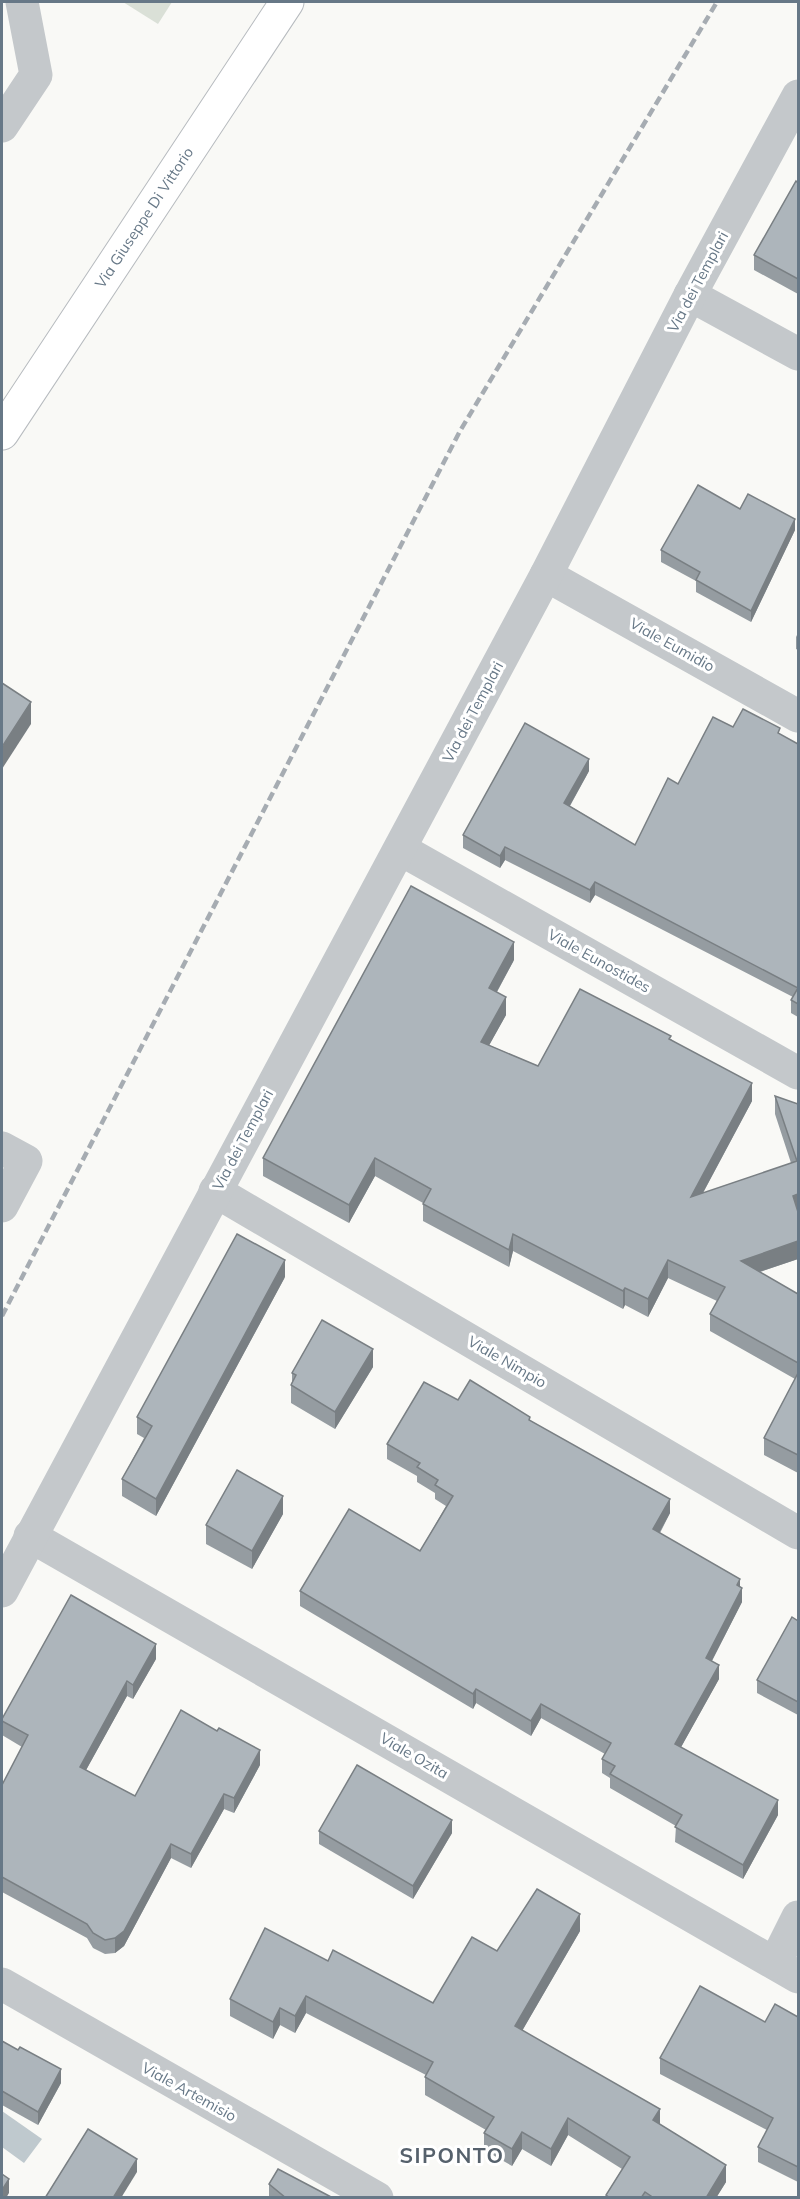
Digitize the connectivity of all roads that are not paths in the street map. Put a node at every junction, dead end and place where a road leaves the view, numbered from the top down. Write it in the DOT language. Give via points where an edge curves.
graph roads {
  1 [pos="22,2"];
  2 [pos="287,2"];
  3 [pos="798,96"];
  4 [pos="2,126"];
  5 [pos="690,295"];
  6 [pos="798,354"];
  7 [pos="2,433"];
  8 [pos="546,575"];
  9 [pos="798,716"];
  10 [pos="400,849"];
  11 [pos="798,1073"];
  12 [pos="14,1155"];
  13 [pos="215,1191"];
  14 [pos="2,1206"];
  15 [pos="798,1533"];
  16 [pos="30,1536"];
  17 [pos="2,1591"];
  18 [pos="798,1917"];
  19 [pos="787,1970"];
  20 [pos="2,1984"];
  21 [pos="377,2198"];
  1 -- 4 [label="street" via="36,75"];
  2 -- 7 [label="main road, Via Giuseppe Di Vittorio"];
  3 -- 5 [label="street, Via dei Templari"];
  5 -- 6 [label="street"];
  5 -- 8 [label="street, Via dei Templari"];
  8 -- 9 [label="street, Viale Eumidio"];
  8 -- 10 [label="street, Via dei Templari"];
  10 -- 11 [label="street, Viale Eunostides"];
  10 -- 13 [label="street, Via dei Templari"];
  12 -- 14 [label="street"];
  13 -- 15 [label="street, Viale Nimpio"];
  13 -- 16 [label="street, Via dei Templari"];
  16 -- 17 [label="street, Via dei Templari"];
  16 -- 19 [label="street, Viale Ozita"];
  18 -- 19 [label="street"];
  20 -- 21 [label="street, Viale Artemisio"];
}
